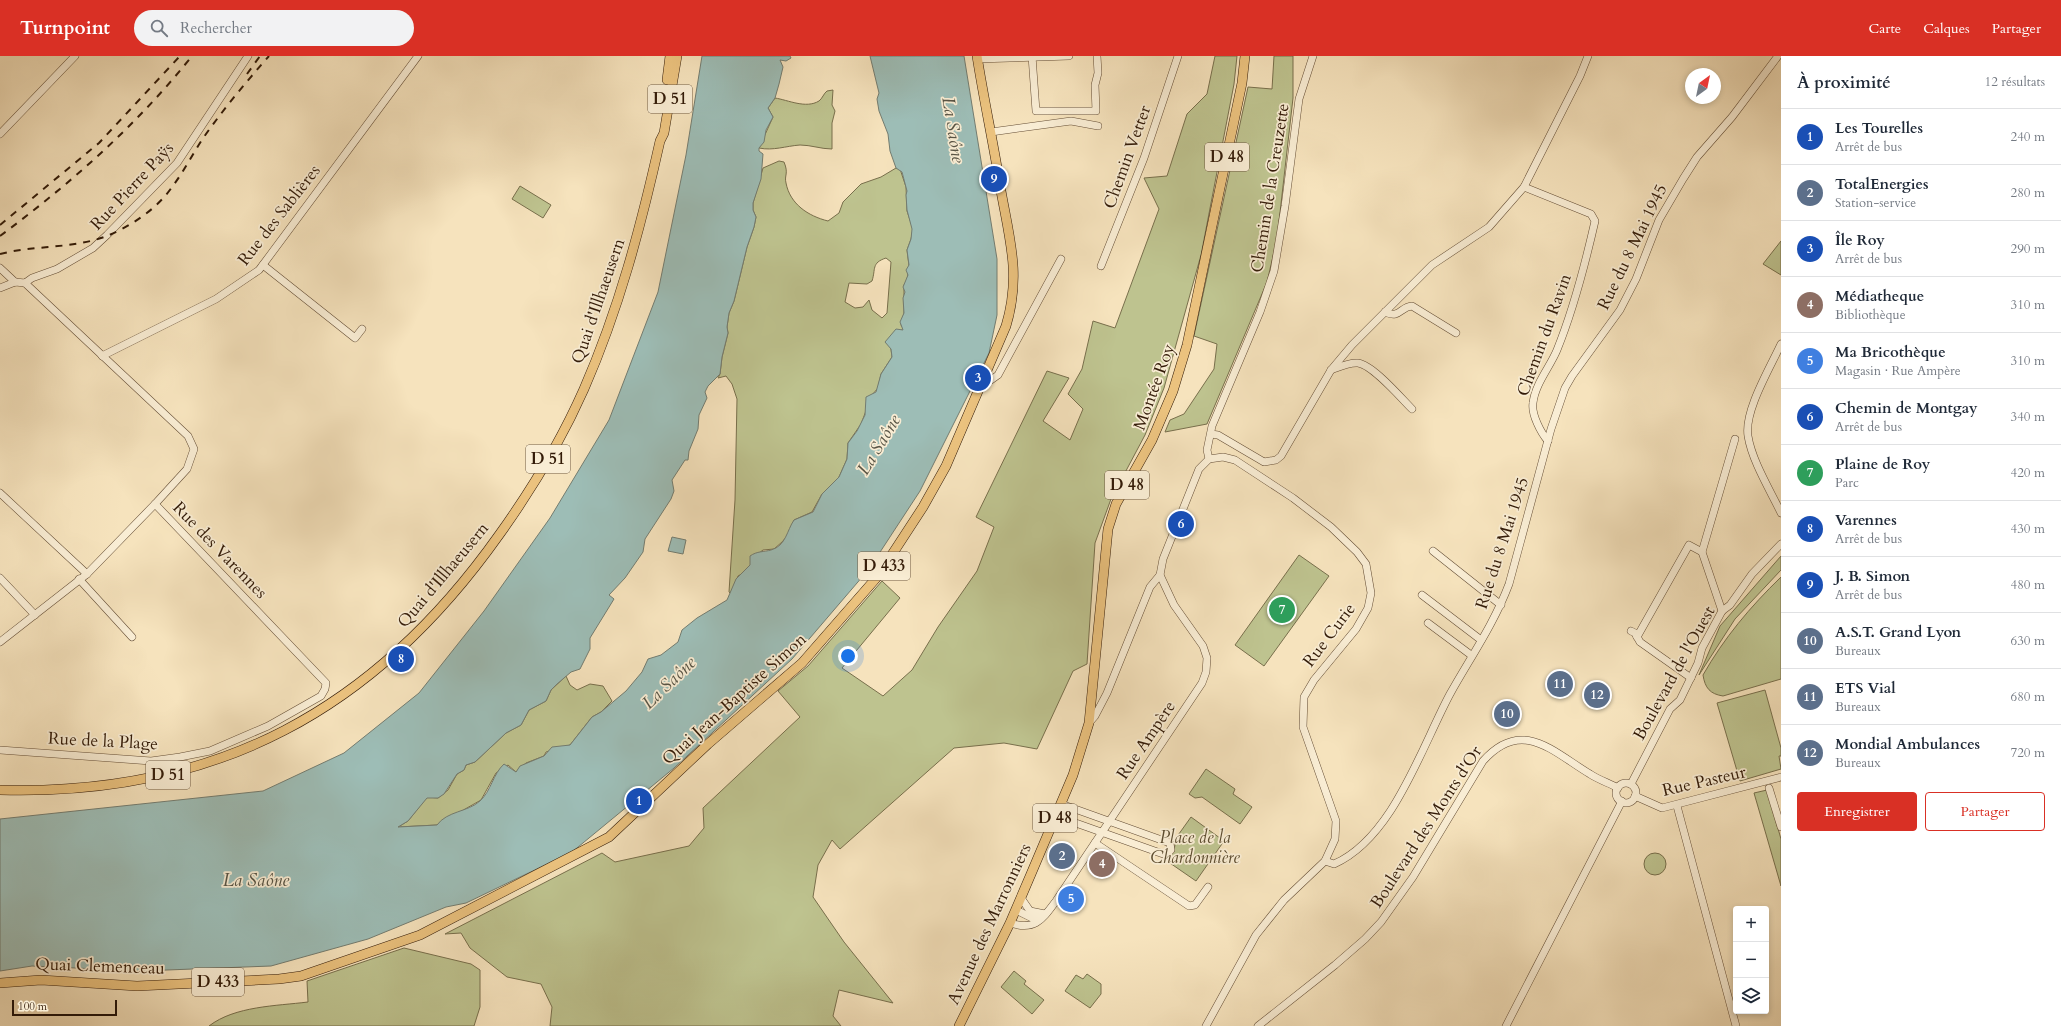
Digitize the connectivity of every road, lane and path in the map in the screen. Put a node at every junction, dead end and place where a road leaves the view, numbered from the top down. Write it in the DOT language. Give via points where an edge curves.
graph roads {
  1 [pos="75,56"];
  2 [pos="248,56"];
  3 [pos="418,56"];
  4 [pos="670,56"];
  5 [pos="677,56"];
  6 [pos="1069,56"];
  7 [pos="1097,56"];
  8 [pos="1178,56"];
  9 [pos="1246,56"];
  10 [pos="1313,56"];
  11 [pos="1588,56"];
  12 [pos="1778,56"];
  13 [pos="977,57"];
  14 [pos="1032,57"];
  15 [pos="1098,126"];
  16 [pos="990,132"];
  17 [pos="0,134"];
  18 [pos="660,141"];
  19 [pos="1524,187"];
  20 [pos="1061,259"];
  21 [pos="263,265"];
  22 [pos="1101,266"];
  23 [pos="0,268"];
  24 [pos="15,282"];
  25 [pos="25,283"];
  26 [pos="0,288"];
  27 [pos="1386,312"];
  28 [pos="362,329"];
  29 [pos="1456,333"];
  30 [pos="1781,344"];
  31 [pos="102,356"];
  32 [pos="1331,370"];
  33 [pos="984,378"];
  34 [pos="1412,409"];
  35 [pos="1210,434"];
  36 [pos="1734,439"];
  37 [pos="1548,441"];
  38 [pos="1210,459"];
  39 [pos="0,493"];
  40 [pos="155,504"];
  41 [pos="1781,513"];
  42 [pos="1781,544"];
  43 [pos="1432,550"];
  44 [pos="1702,552"];
  45 [pos="86,574"];
  46 [pos="1160,575"];
  47 [pos="0,578"];
  48 [pos="79,580"];
  49 [pos="1422,595"];
  50 [pos="1501,605"];
  51 [pos="1722,611"];
  52 [pos="35,615"];
  53 [pos="1428,623"];
  54 [pos="1631,631"];
  55 [pos="132,637"];
  56 [pos="1637,637"];
  57 [pos="1481,640"];
  58 [pos="0,642"];
  59 [pos="1471,656"];
  60 [pos="1691,678"];
  61 [pos="326,683"];
  62 [pos="1089,723"];
  63 [pos="0,750"];
  64 [pos="1781,777"];
  65 [pos="1631,784"];
  66 [pos="1618,788"];
  67 [pos="1769,788"];
  68 [pos="0,790"];
  69 [pos="1635,796"];
  70 [pos="1622,801"];
  71 [pos="1061,804"];
  72 [pos="1677,806"];
  73 [pos="1056,816"];
  74 [pos="1109,821"];
  75 [pos="1781,827"];
  76 [pos="1102,833"];
  77 [pos="1095,843"];
  78 [pos="1325,861"];
  79 [pos="1208,887"];
  80 [pos="1021,898"];
  81 [pos="1016,910"];
  82 [pos="1046,914"];
  83 [pos="452,919"];
  84 [pos="1010,923"];
  85 [pos="0,983"];
  86 [pos="959,1026"];
  87 [pos="1206,1026"];
  88 [pos="1258,1026"];
  89 [pos="1506,1026"];
  90 [pos="1736,1026"];
  1 -- 17 [label="street"];
  2 -- 25 [label="street, Rue Pierre Paÿs" via="177,163 108,235 93,248 57,269"];
  3 -- 21 [label="street, Rue des Sablières"];
  4 -- 18 [label="main road, Quai d'Illhaeusern / D 51"];
  5 -- 18 [label="main road, Quai d'Illhaeusern / D 51" via="664,133"];
  6 -- 14 [label="street"];
  7 -- 14 [label="street" via="1096,111 1036,111"];
  8 -- 22 [label="street, Chemin Vetter" via="1144,158"];
  9 -- 62 [label="main road, Montée Roy / D 48" via="1187,345 1173,391 1152,440 1116,504 1108,529"];
  10 -- 35 [label="street, Chemin de la Creuzette" via="1299,99 1286,206 1274,271"];
  11 -- 19 [label="street"];
  12 -- 37 [label="street, Rue du 8 Mai 1945" via="1736,112 1697,157 1671,198 1656,226 1636,279 1620,310 1565,388"];
  13 -- 14 [label="street"];
  13 -- 16 [label="main road, Quai Jean-Baptiste Simon / D 433"];
  15 -- 16 [label="street" via="1071,121"];
  16 -- 33 [label="main road, Quai Jean-Baptiste Simon / D 433" via="1012,252 1014,289 1006,326"];
  18 -- 68 [label="main road, Quai d'Illhaeusern / D 51" via="641,225 624,282 606,334 574,410 522,502 482,560 416,635 336,701 279,734 231,756 178,772 130,782 45,790"];
  19 -- 27 [label="street" via="1489,227 1432,265"];
  19 -- 37 [label="street, Chemin du Ravin" via="1591,214 1595,221 1576,295 1556,351 1532,404 1542,435"];
  20 -- 33 [label="street" via="998,375 991,380"];
  21 -- 28 [label="street" via="355,338"];
  21 -- 31 [label="street, Rue des Sablières" via="244,282 216,299"];
  23 -- 24 [label="street"];
  24 -- 25 [label="street"];
  24 -- 26 [label="street"];
  25 -- 31 [label="street, Rue des Varennes"];
  27 -- 29 [label="street" via="1392,315 1412,306"];
  27 -- 32 [label="street"];
  30 -- 41 [label="street" via="1751,408 1748,436"];
  31 -- 40 [label="street, Rue des Varennes" via="188,436 194,449 187,469"];
  32 -- 34 [label="street" via="1358,362 1372,371"];
  32 -- 35 [label="street" via="1281,456 1276,460 1264,462 1218,435"];
  33 -- 83 [label="main road, Quai Jean-Baptiste Simon / D 433" via="946,466 923,507 878,576 802,663 708,744 609,837"];
  35 -- 38 [label="street, Chemin de la Creuzette" via="1207,450"];
  36 -- 44 [label="street"];
  37 -- 50 [label="street, Rue du 8 Mai 1945"];
  38 -- 46 [label="street" via="1199,469 1162,558"];
  38 -- 78 [label="street, Rue Curie" via="1223,457 1236,460 1293,498 1346,540 1366,564 1371,593 1368,608 1356,629 1314,680 1304,697 1303,727 1336,821 1335,839"];
  39 -- 45 [label="street"];
  40 -- 45 [label="street"];
  40 -- 61 [label="street, Rue des Varennes"];
  42 -- 51 [label="street, Boulevard de l'Ouest" via="1752,574 1730,606"];
  43 -- 50 [label="street"];
  44 -- 51 [label="street"];
  44 -- 56 [label="street" via="1689,545"];
  45 -- 48 [label="street"];
  46 -- 62 [label="street" via="1150,587 1107,693"];
  46 -- 74 [label="street, Rue Ampère" via="1174,605 1203,646 1207,658 1206,672 1196,692"];
  47 -- 52 [label="street"];
  48 -- 52 [label="street"];
  48 -- 55 [label="street"];
  49 -- 57 [label="street"];
  50 -- 57 [label="street, Rue du 8 Mai 1945"];
  51 -- 60 [label="street, Boulevard de l'Ouest" via="1699,654"];
  52 -- 58 [label="street"];
  53 -- 59 [label="street"];
  54 -- 56 [label="street"];
  56 -- 60 [label="street" via="1640,642"];
  57 -- 59 [label="street, Rue du 8 Mai 1945"];
  59 -- 78 [label="street, Rue du 8 Mai 1945" via="1386,817 1356,851 1334,864"];
  60 -- 65 [label="street, Boulevard de l'Ouest" via="1680,700 1670,709"];
  61 -- 63 [label="street, Rue de la Plage" via="321,696 268,726 210,751 151,761"];
  62 -- 71 [label="main road, Avenue des Marronniers / D 48"];
  64 -- 72 [label="street, Rue Pasteur"];
  65 -- 66 [label="street" via="1624,783"];
  65 -- 69 [label="street" via="1636,789"];
  66 -- 70 [label="street" via="1617,795"];
  66 -- 88 [label="street, Boulevard des Monts d'Or" via="1591,775 1543,743 1524,740 1500,746 1483,761 1413,877 1381,922 1341,960"];
  67 -- 75 [label="street"];
  69 -- 70 [label="street" via="1631,802"];
  69 -- 72 [label="street, Rue Pasteur" via="1662,808"];
  70 -- 89 [label="street"];
  71 -- 73 [label="main road, Avenue des Marronniers / D 48"];
  71 -- 74 [label="street"];
  72 -- 90 [label="street"];
  73 -- 76 [label="street"];
  73 -- 80 [label="main road, Avenue des Marronniers / D 48"];
  74 -- 76 [label="street, Rue Ampère"];
  74 -- 76 [label="street" via="1170,843 1171,850 1166,855"];
  76 -- 77 [label="street, Rue Ampère"];
  77 -- 79 [label="street" via="1189,906 1195,905"];
  77 -- 82 [label="street, Rue Ampère"];
  78 -- 87 [label="street" via="1284,900 1256,935"];
  80 -- 81 [label="main road, Avenue des Marronniers / D 48"];
  80 -- 82 [label="street" via="1030,911"];
  81 -- 82 [label="street" via="1032,918"];
  81 -- 84 [label="main road, Avenue des Marronniers / D 48"];
  82 -- 84 [label="street, Rue Ampère" via="1033,925"];
  83 -- 85 [label="main road, Quai Clemenceau / D 433" via="420,935 313,972 291,977 137,986 41,980"];
  84 -- 86 [label="main road, Avenue des Marronniers / D 48"];
}
